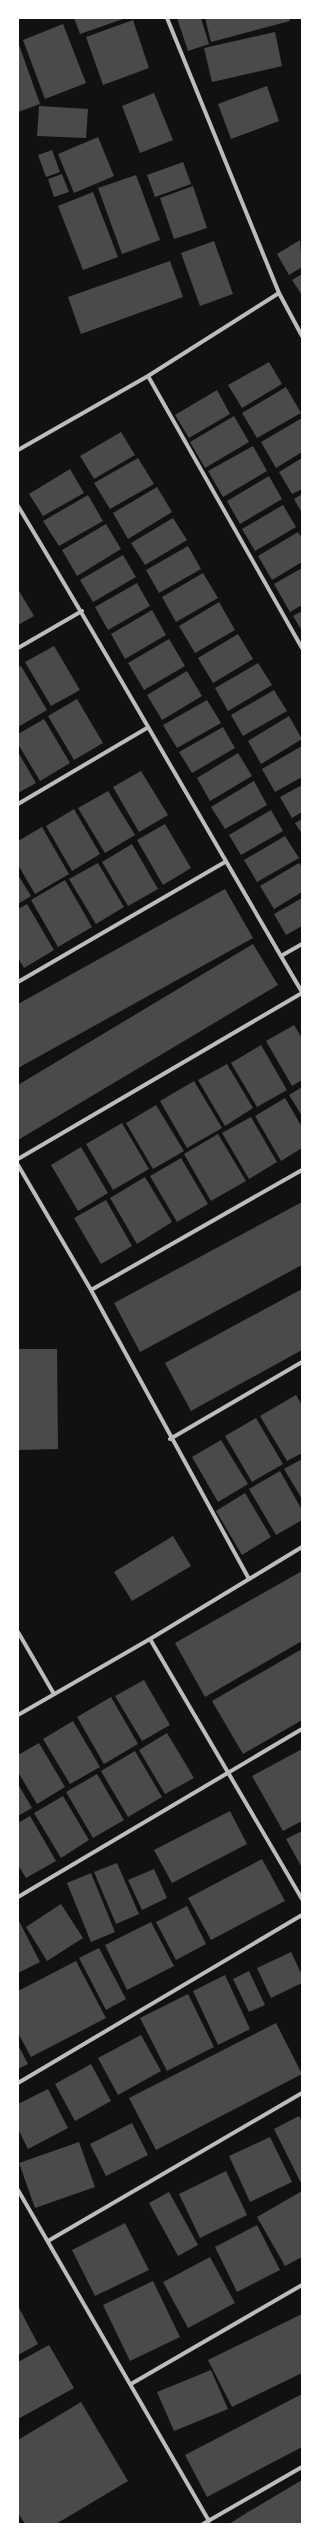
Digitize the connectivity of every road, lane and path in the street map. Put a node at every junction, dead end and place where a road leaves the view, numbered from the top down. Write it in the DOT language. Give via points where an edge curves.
graph roads {
  1 [pos="167,18"];
  2 [pos="279,293"];
  3 [pos="302,336"];
  4 [pos="148,376"];
  5 [pos="18,450"];
  6 [pos="18,506"];
  7 [pos="82,611"];
  8 [pos="18,648"];
  9 [pos="302,648"];
  10 [pos="147,728"];
  11 [pos="18,804"];
  12 [pos="225,862"];
  13 [pos="302,944"];
  14 [pos="281,956"];
  15 [pos="18,982"];
  16 [pos="302,993"];
  17 [pos="18,1159"];
  18 [pos="18,1165"];
  19 [pos="302,1170"];
  20 [pos="91,1290"];
  21 [pos="302,1362"];
  22 [pos="170,1439"];
  23 [pos="302,1547"];
  24 [pos="249,1579"];
  25 [pos="18,1632"];
  26 [pos="150,1639"];
  27 [pos="54,1694"];
  28 [pos="18,1715"];
  29 [pos="302,1729"];
  30 [pos="228,1773"];
  31 [pos="18,1897"];
  32 [pos="302,1899"];
  33 [pos="302,1916"];
  34 [pos="18,2083"];
  35 [pos="302,2094"];
  36 [pos="18,2190"];
  37 [pos="48,2241"];
  38 [pos="302,2285"];
  39 [pos="131,2384"];
  40 [pos="302,2467"];
  41 [pos="209,2521"];
  42 [pos="203,2524"];
  1 -- 2 [label="street"];
  2 -- 3 [label="street"];
  2 -- 4 [label="street"];
  4 -- 5 [label="street"];
  4 -- 9 [label="street"];
  6 -- 7 [label="street"];
  7 -- 8 [label="street"];
  7 -- 10 [label="street"];
  10 -- 11 [label="street"];
  10 -- 12 [label="street"];
  12 -- 14 [label="street"];
  12 -- 15 [label="street"];
  13 -- 14 [label="street"];
  14 -- 16 [label="street"];
  16 -- 17 [label="street"];
  18 -- 20 [label="street"];
  19 -- 20 [label="street"];
  20 -- 22 [label="street"];
  21 -- 22 [label="street"];
  22 -- 24 [label="street"];
  23 -- 24 [label="street"];
  24 -- 26 [label="street"];
  25 -- 27 [label="street"];
  26 -- 27 [label="street"];
  26 -- 30 [label="street"];
  27 -- 28 [label="street"];
  29 -- 30 [label="street"];
  30 -- 31 [label="street"];
  30 -- 32 [label="street"];
  33 -- 34 [label="street"];
  35 -- 37 [label="street"];
  36 -- 37 [label="street"];
  37 -- 39 [label="street"];
  38 -- 39 [label="street"];
  39 -- 41 [label="street"];
  40 -- 41 [label="street"];
  41 -- 42 [label="street"];
}
